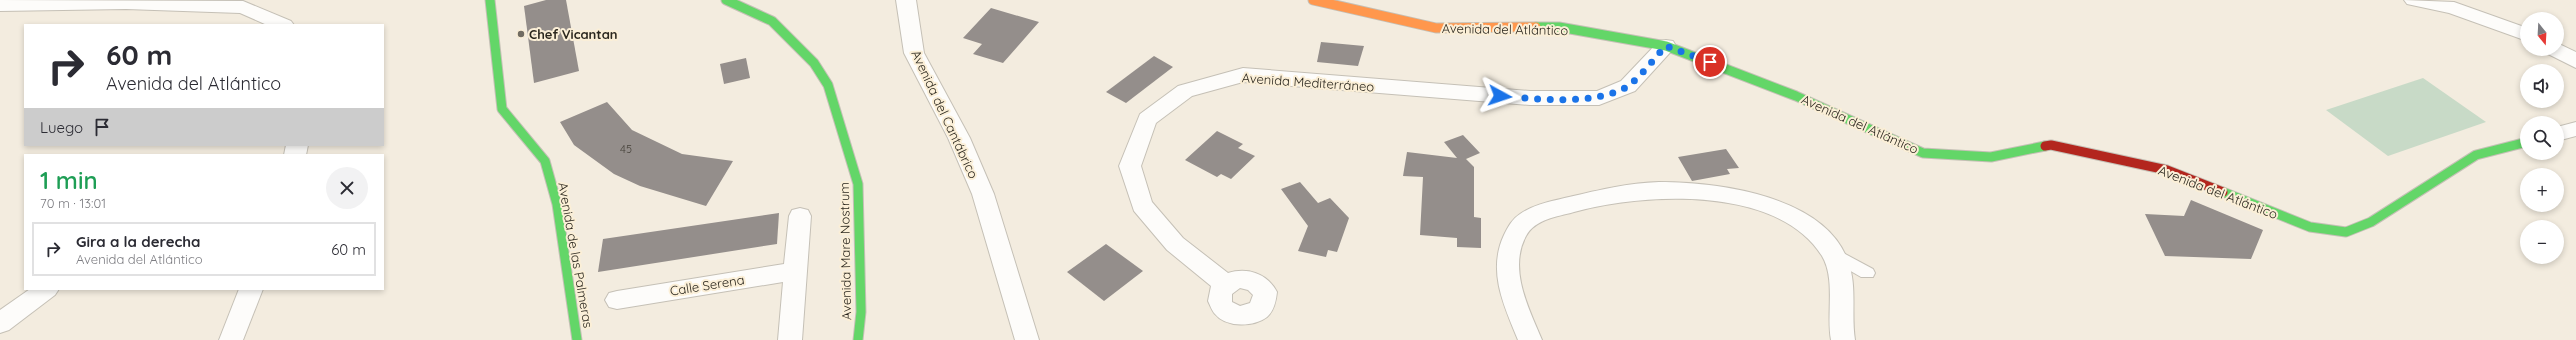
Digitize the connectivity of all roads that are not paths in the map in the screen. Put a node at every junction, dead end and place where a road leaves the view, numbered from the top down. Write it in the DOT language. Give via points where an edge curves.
graph roads {
  1 [pos="490,0"];
  2 [pos="726,0"];
  3 [pos="906,0"];
  4 [pos="1313,0"];
  5 [pos="2414,0"];
  6 [pos="0,5"];
  7 [pos="282,24"];
  8 [pos="2520,32"];
  9 [pos="1666,46"];
  10 [pos="2564,54"];
  11 [pos="2576,61"];
  12 [pos="2576,129"];
  13 [pos="2564,132"];
  14 [pos="2520,144"];
  15 [pos="800,216"];
  16 [pos="1834,254"];
  17 [pos="797,271"];
  18 [pos="1867,274"];
  19 [pos="1226,285"];
  20 [pos="46,290"];
  21 [pos="251,290"];
  22 [pos="617,300"];
  23 [pos="0,323"];
  24 [pos="231,340"];
  25 [pos="577,340"];
  26 [pos="790,340"];
  27 [pos="858,340"];
  28 [pos="1027,340"];
  29 [pos="1530,340"];
  30 [pos="1843,340"];
  1 -- 25 [label="street, Avenida de las Palmeras" via="502,109 545,161 557,204"];
  2 -- 27 [label="street, Avenida Mare Nostrum" via="772,21 814,63 828,85 858,184 861,312"];
  3 -- 28 [label="street, Avenida del Cantábrico" via="914,53 959,138 982,194"];
  4 -- 9 [label="street, Avenida del Atlántico" via="1436,28 1559,27"];
  5 -- 8 [label="street" via="2454,8"];
  6 -- 7 [label="street" via="126,3 243,7"];
  9 -- 14 [label="street, Avenida del Atlántico" via="1796,96 1923,153 1991,157 2051,145 2167,170 2310,227 2346,232 2371,222 2476,155"];
  9 -- 19 [label="street, Avenida Mediterráneo" via="1628,86 1599,98 1530,98 1243,75 1185,91 1147,119 1130,166 1142,205 1175,244"];
  10 -- 11 [label="street"];
  12 -- 13 [label="street"];
  15 -- 17 [label="street"];
  16 -- 18 [label="lane"];
  16 -- 29 [label="street" via="1814,232 1787,215 1710,192 1627,192 1544,212 1533,216 1517,231 1507,260 1511,293"];
  16 -- 30 [label="street" via="1840,275"];
  17 -- 22 [label="street, Calle Serena"];
  17 -- 26 [label="street"];
  20 -- 23 [label="street"];
  21 -- 24 [label="street"];
}
